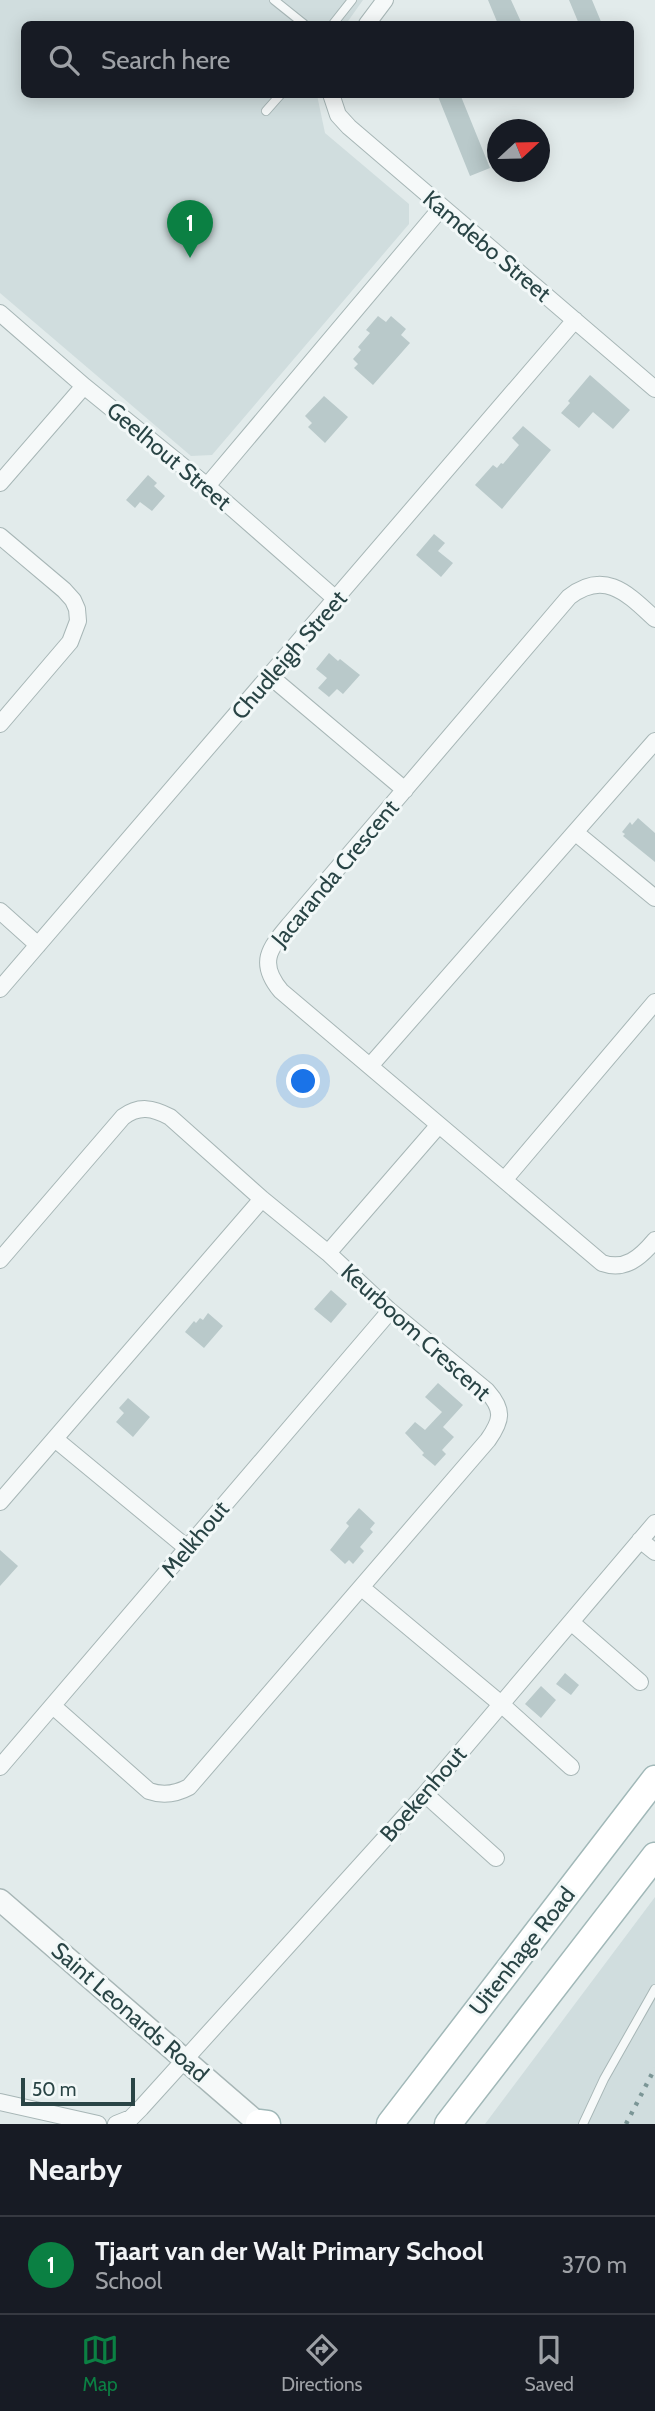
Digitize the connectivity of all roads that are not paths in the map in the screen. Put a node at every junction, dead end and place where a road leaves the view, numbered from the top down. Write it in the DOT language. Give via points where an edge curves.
graph roads {
  1 [pos="274,0"];
  2 [pos="352,0"];
  3 [pos="385,0"];
  4 [pos="300,21"];
  5 [pos="335,21"];
  6 [pos="369,21"];
  7 [pos="277,98"];
  8 [pos="332,98"];
  9 [pos="266,111"];
  10 [pos="442,207"];
  11 [pos="0,313"];
  12 [pos="575,320"];
  13 [pos="84,386"];
  14 [pos="655,389"];
  15 [pos="0,483"];
  16 [pos="207,486"];
  17 [pos="0,536"];
  18 [pos="337,600"];
  19 [pos="655,619"];
  20 [pos="271,677"];
  21 [pos="0,724"];
  22 [pos="655,741"];
  23 [pos="405,790"];
  24 [pos="576,833"];
  25 [pos="655,898"];
  26 [pos="0,911"];
  27 [pos="38,945"];
  28 [pos="0,989"];
  29 [pos="655,1002"];
  30 [pos="370,1066"];
  31 [pos="438,1126"];
  32 [pos="505,1179"];
  33 [pos="262,1199"];
  34 [pos="655,1240"];
  35 [pos="328,1253"];
  36 [pos="0,1260"];
  37 [pos="390,1311"];
  38 [pos="55,1438"];
  39 [pos="0,1502"];
  40 [pos="655,1523"];
  41 [pos="640,1540"];
  42 [pos="187,1548"];
  43 [pos="655,1552"];
  44 [pos="362,1588"];
  45 [pos="571,1622"];
  46 [pos="640,1682"];
  47 [pos="500,1704"];
  48 [pos="53,1706"];
  49 [pos="0,1767"];
  50 [pos="571,1767"];
  51 [pos="655,1779"];
  52 [pos="425,1794"];
  53 [pos="655,1856"];
  54 [pos="496,1858"];
  55 [pos="0,1900"];
  56 [pos="655,1989"];
  57 [pos="184,2059"];
  58 [pos="0,2102"];
  59 [pos="389,2120"];
  60 [pos="98,2124"];
  61 [pos="116,2124"];
  62 [pos="259,2124"];
  63 [pos="267,2124"];
  64 [pos="448,2124"];
  65 [pos="583,2124"];
  1 -- 4 [label="lane"];
  2 -- 5 [label="lane"];
  3 -- 6 [label="street"];
  7 -- 9 [label="lane"];
  8 -- 10 [label="street, Kamdebo Street" via="343,122"];
  10 -- 12 [label="street, Kamdebo Street"];
  10 -- 16 [label="street"];
  11 -- 13 [label="street, Geelhout Street"];
  12 -- 14 [label="street, Kamdebo Street"];
  12 -- 18 [label="street, Chudleigh Street"];
  13 -- 15 [label="street"];
  13 -- 16 [label="street, Geelhout Street"];
  16 -- 18 [label="street, Geelhout Street"];
  17 -- 21 [label="street" via="78,609 70,642"];
  18 -- 20 [label="street, Chudleigh Street"];
  19 -- 23 [label="street, Jacaranda Crescent" via="612,586 593,585 577,591"];
  20 -- 23 [label="street"];
  20 -- 27 [label="street, Chudleigh Street"];
  22 -- 24 [label="street"];
  23 -- 30 [label="street, Jacaranda Crescent" via="268,955 270,976 281,991"];
  24 -- 25 [label="street"];
  24 -- 30 [label="street"];
  26 -- 27 [label="street"];
  27 -- 28 [label="street, Chudleigh Street"];
  29 -- 32 [label="street"];
  30 -- 31 [label="street, Jacaranda Crescent"];
  31 -- 32 [label="street, Jacaranda Crescent"];
  31 -- 35 [label="street"];
  32 -- 34 [label="street, Jacaranda Crescent" via="602,1263 612,1266 635,1261"];
  33 -- 35 [label="street, Keurboom Crescent"];
  33 -- 36 [label="street, Keurboom Crescent" via="170,1117 150,1108 135,1109 122,1117"];
  33 -- 38 [label="street"];
  35 -- 37 [label="street, Keurboom Crescent"];
  37 -- 42 [label="street, Melkhout"];
  37 -- 44 [label="street, Keurboom Crescent" via="487,1391 500,1418 488,1440"];
  38 -- 39 [label="street"];
  38 -- 42 [label="street"];
  40 -- 41 [label="street, Boekenhout"];
  41 -- 43 [label="street"];
  41 -- 45 [label="street, Boekenhout"];
  42 -- 48 [label="street, Melkhout"];
  44 -- 47 [label="street"];
  44 -- 48 [label="street, Keurboom Crescent" via="189,1787 178,1793 149,1791"];
  45 -- 46 [label="street"];
  45 -- 47 [label="street, Boekenhout"];
  47 -- 50 [label="street"];
  47 -- 52 [label="street, Boekenhout"];
  48 -- 49 [label="street, Melkhout"];
  51 -- 59 [label="main road, Uitenhage Road"];
  52 -- 54 [label="street"];
  52 -- 57 [label="street, Boekenhout"];
  53 -- 64 [label="main road, Uitenhage Road"];
  55 -- 57 [label="street, Saint Leonards Road"];
  56 -- 65 [label="lane"];
  57 -- 61 [label="street, Boekenhout" via="131,2118"];
  57 -- 62 [label="street, Saint Leonards Road"];
  58 -- 60 [label="street"];
  62 -- 63 [label="main road"];
}
